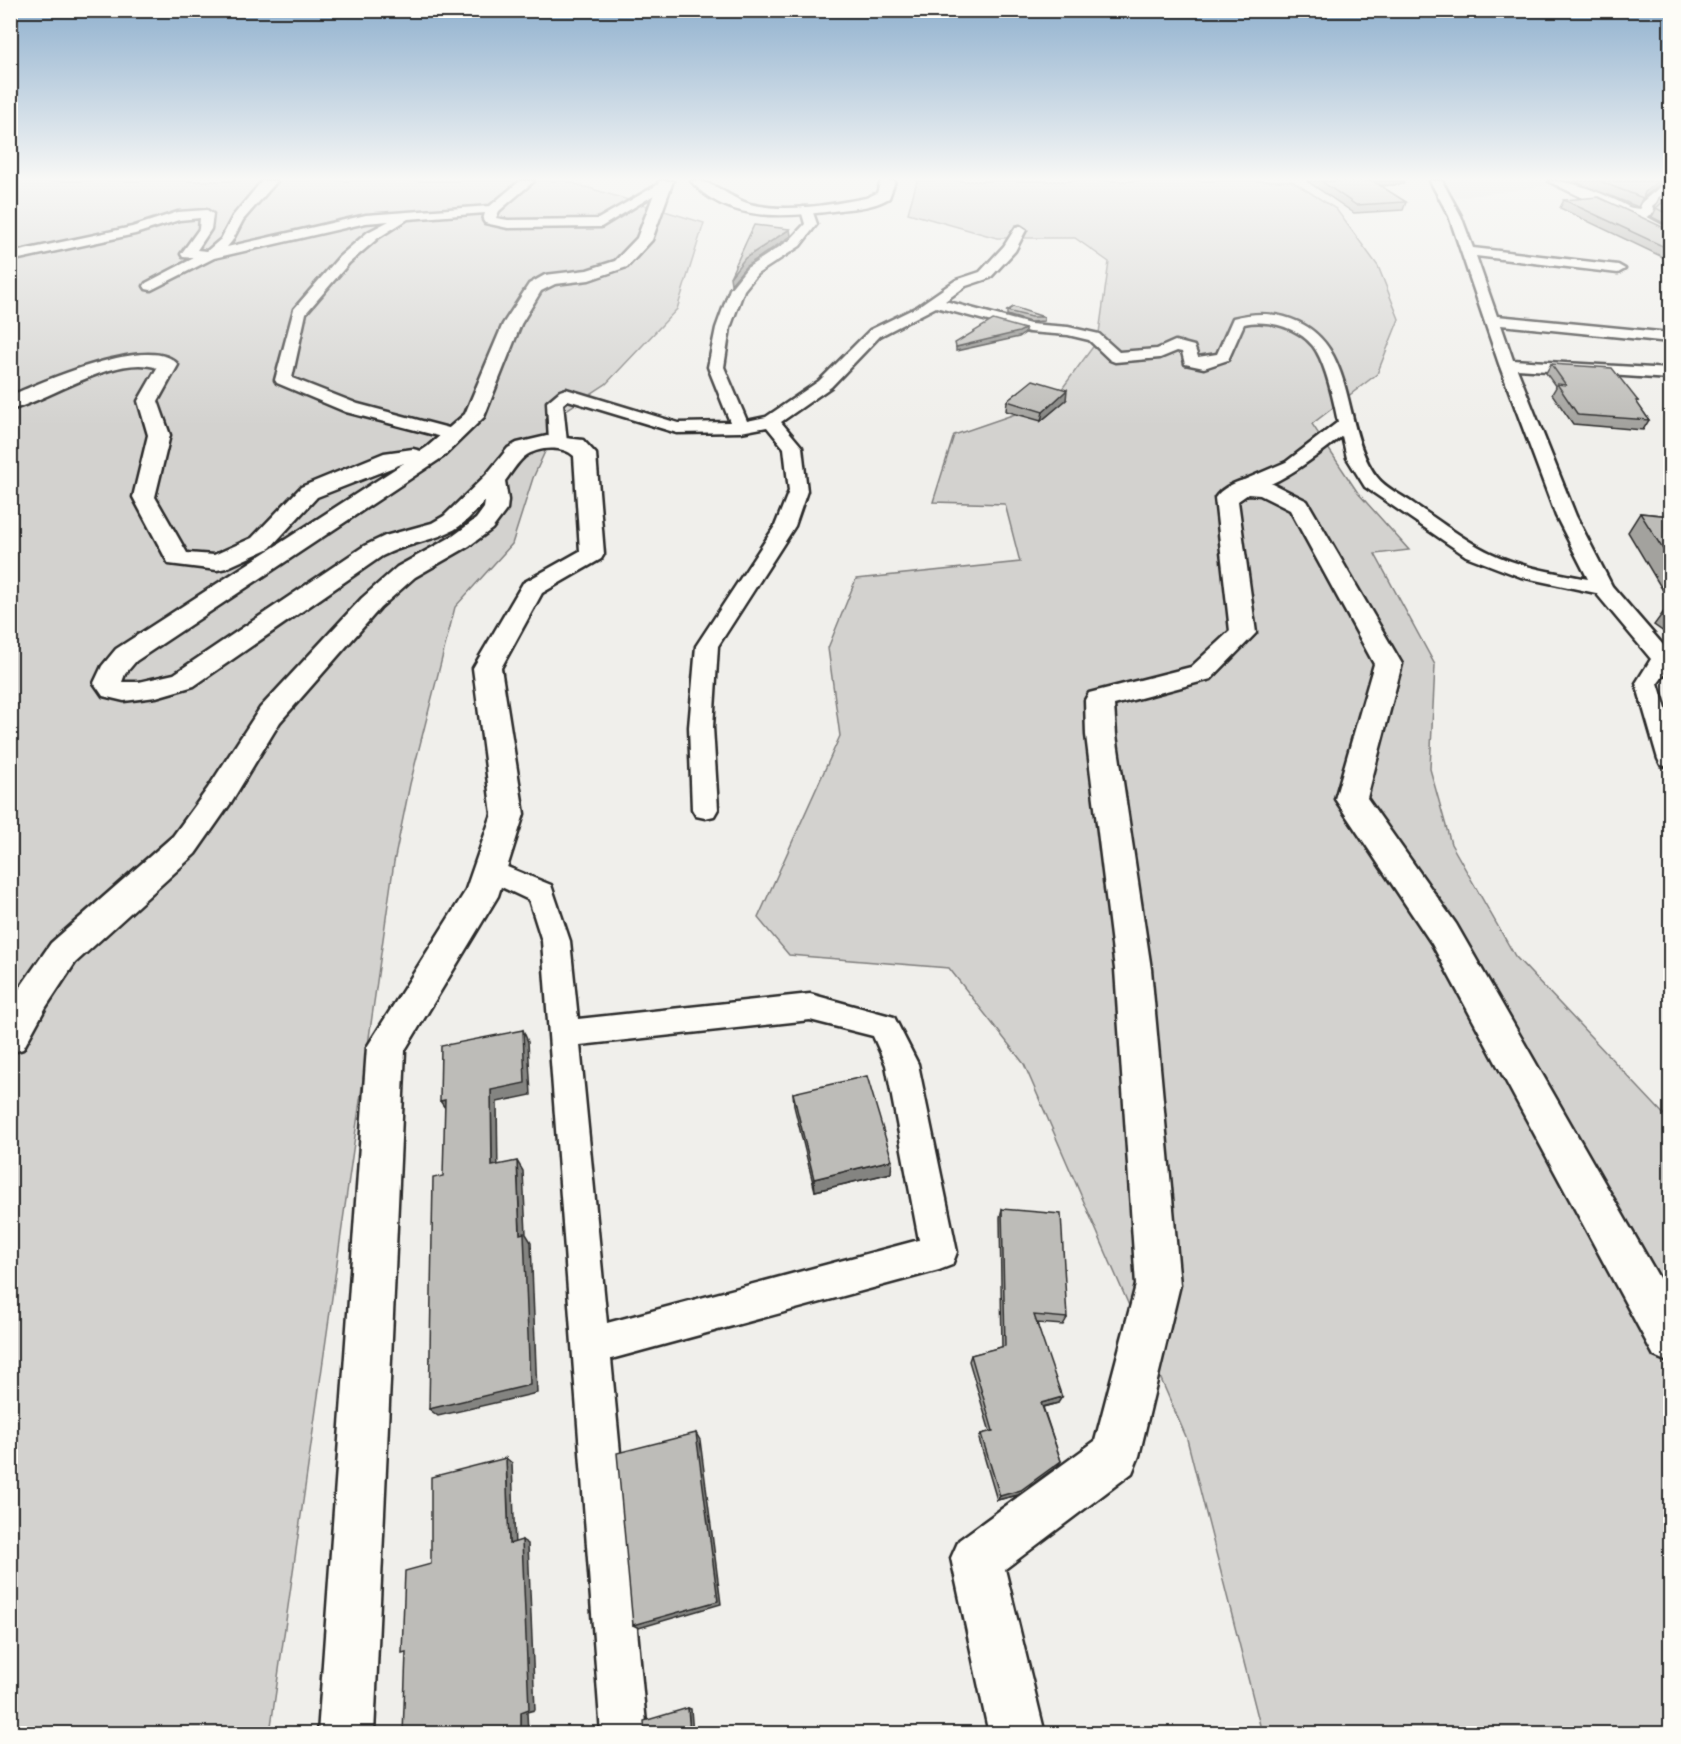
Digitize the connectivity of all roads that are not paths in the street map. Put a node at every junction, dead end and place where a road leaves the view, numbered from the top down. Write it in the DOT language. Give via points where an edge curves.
graph roads {
  1 [pos="196,262"];
  2 [pos="342,262"];
  3 [pos="623,262"];
  4 [pos="766,262"];
  5 [pos="997,262"];
  6 [pos="1472,262"];
  7 [pos="1563,262"];
  8 [pos="1618,269"];
  9 [pos="151,286"];
  10 [pos="933,302"];
  11 [pos="1493,320"];
  12 [pos="1671,337"];
  13 [pos="1507,364"];
  14 [pos="1671,374"];
  15 [pos="10,404"];
  16 [pos="771,422"];
  17 [pos="1347,424"];
  18 [pos="741,427"];
  19 [pos="558,442"];
  20 [pos="445,443"];
  21 [pos="494,480"];
  22 [pos="1244,487"];
  23 [pos="1603,588"];
  24 [pos="1667,660"];
  25 [pos="1671,759"];
  26 [pos="705,809"];
  27 [pos="490,870"];
  28 [pos="564,1034"];
  29 [pos="10,1037"];
  30 [pos="1671,1340"];
  31 [pos="590,1346"];
  32 [pos="346,1734"];
  33 [pos="624,1734"];
  34 [pos="1017,1734"];
  1 -- 9 [label="street"];
  2 -- 20 [label="street" via="299,312 283,380"];
  3 -- 20 [label="main road" via="589,275 551,279 535,288 512,324 474,417"];
  4 -- 18 [label="street" via="737,289 723,328 716,367"];
  5 -- 10 [label="street" via="985,276 962,283"];
  6 -- 11 [label="street"];
  7 -- 8 [label="street"];
  10 -- 16 [label="street" via="875,333 825,384"];
  10 -- 17 [label="street" via="1029,328 1094,337 1115,357 1160,353 1175,346 1189,349 1191,361 1204,363 1223,357 1238,321 1251,317 1294,324 1320,345 1346,411"];
  11 -- 12 [label="street"];
  11 -- 13 [label="street"];
  13 -- 14 [label="street"];
  13 -- 23 [label="street" via="1566,516"];
  15 -- 20 [label="main road" via="56,382 94,370 151,360 168,365 148,401 159,435 144,497 178,559 218,563 261,543 309,492 392,458"];
  16 -- 18 [label="street"];
  16 -- 26 [label="street" via="793,447 798,491 785,526 707,646 701,727"];
  17 -- 22 [label="street" via="1292,466"];
  17 -- 23 [label="street" via="1356,458 1371,483 1473,552 1528,573"];
  18 -- 19 [label="street" via="677,428 566,394 555,402"];
  19 -- 21 [label="main road" via="536,444 516,453"];
  19 -- 27 [label="main road" via="575,445 585,454 592,554 532,588 487,668 508,814"];
  20 -- 21 [label="main road" via="126,655 114,667 109,684 124,692 138,692 168,686 190,676 373,551 447,524"];
  21 -- 29 [label="main road" via="495,509 484,524 406,572 371,603 270,715 184,845 63,953"];
  22 -- 30 [label="main road" via="1265,489 1299,506 1388,664 1351,799 1444,934"];
  22 -- 34 [label="main road" via="1226,498 1243,633 1201,673 1099,700 1133,969 1158,1286 1115,1456 977,1558"];
  23 -- 24 [label="street"];
  24 -- 25 [label="street" via="1647,683"];
  27 -- 28 [label="street" via="541,893 556,941"];
  27 -- 32 [label="main road" via="481,896 386,1047"];
  28 -- 31 [label="street"];
  28 -- 31 [label="street" via="810,1007 883,1026 902,1064 939,1252"];
  31 -- 33 [label="street"];
}
